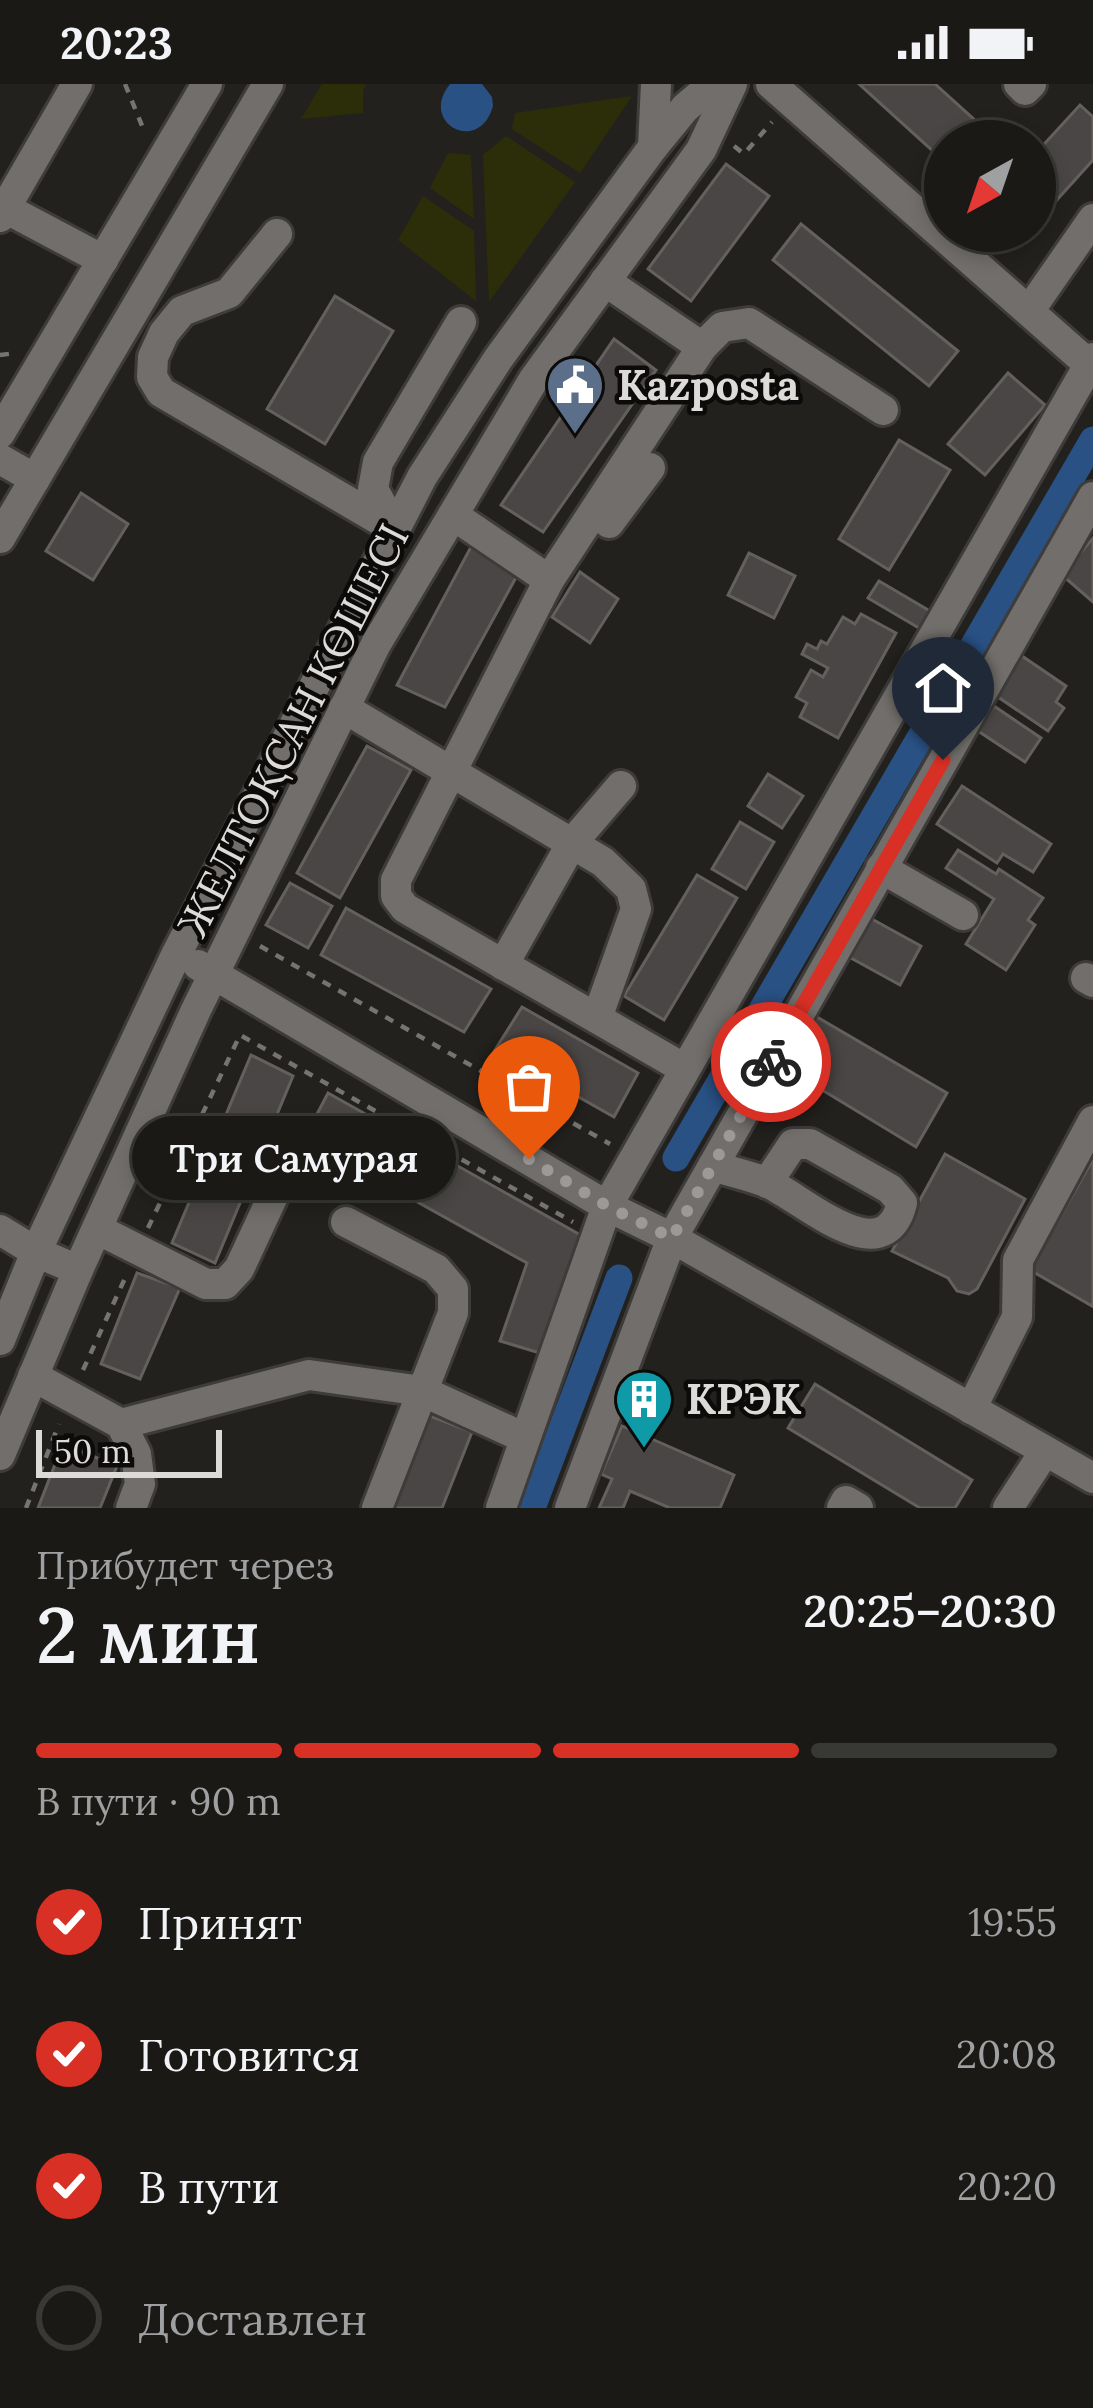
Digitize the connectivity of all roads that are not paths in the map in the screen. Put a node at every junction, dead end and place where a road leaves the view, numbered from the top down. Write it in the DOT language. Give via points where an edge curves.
graph roads {
  1 [pos="77,84"];
  2 [pos="207,84"];
  3 [pos="268,84"];
  4 [pos="656,84"];
  5 [pos="713,84"];
  6 [pos="731,84"];
  7 [pos="771,84"];
  8 [pos="1018,84"];
  9 [pos="1031,84"];
  10 [pos="653,147"];
  11 [pos="3,212"];
  12 [pos="1093,219"];
  13 [pos="277,234"];
  14 [pos="103,260"];
  15 [pos="605,281"];
  16 [pos="1029,311"];
  17 [pos="460,322"];
  18 [pos="702,347"];
  19 [pos="1092,364"];
  20 [pos="883,410"];
  21 [pos="0,433"];
  22 [pos="0,459"];
  23 [pos="650,468"];
  24 [pos="35,478"];
  25 [pos="1093,496"];
  26 [pos="453,515"];
  27 [pos="395,530"];
  28 [pos="578,537"];
  29 [pos="0,538"];
  30 [pos="549,580"];
  31 [pos="344,708"];
  32 [pos="452,771"];
  33 [pos="621,786"];
  34 [pos="572,843"];
  35 [pos="881,868"];
  36 [pos="963,915"];
  37 [pos="177,953"];
  38 [pos="503,964"];
  39 [pos="213,974"];
  40 [pos="597,1018"];
  41 [pos="686,1070"];
  42 [pos="1093,1121"];
  43 [pos="713,1166"];
  44 [pos="767,1183"];
  45 [pos="274,1194"];
  46 [pos="602,1220"];
  47 [pos="346,1222"];
  48 [pos="97,1229"];
  49 [pos="0,1231"];
  50 [pos="672,1238"];
  51 [pos="36,1252"];
  52 [pos="78,1270"];
  53 [pos="0,1340"];
  54 [pos="33,1376"];
  55 [pos="422,1391"];
  56 [pos="970,1408"];
  57 [pos="121,1424"];
  58 [pos="526,1438"];
  59 [pos="1045,1451"];
  60 [pos="0,1455"];
  61 [pos="1093,1478"];
  62 [pos="131,1508"];
  63 [pos="377,1508"];
  64 [pos="501,1508"];
  65 [pos="570,1508"];
  66 [pos="842,1508"];
  67 [pos="858,1508"];
  68 [pos="1009,1508"];
  1 -- 11 [label="street"];
  2 -- 14 [label="street"];
  3 -- 24 [label="street"];
  4 -- 10 [label="street"];
  5 -- 10 [label="street, ЖЕЛТОҚСАН КӨШЕСІ"];
  6 -- 15 [label="street, ЖЕЛТОҚСАН КӨШЕСІ" via="701,149"];
  7 -- 16 [label="street"];
  8 -- 9 [label="street"];
  10 -- 27 [label="street, ЖЕЛТОҚСАН КӨШЕСІ" via="498,358"];
  11 -- 14 [label="street"];
  12 -- 16 [label="street"];
  13 -- 27 [label="street" via="229,293 182,310 153,357 152,377 161,392"];
  14 -- 21 [label="street"];
  15 -- 18 [label="street"];
  15 -- 26 [label="street, ЖЕЛТОҚСАН КӨШЕСІ" via="534,379"];
  16 -- 19 [label="street"];
  17 -- 27 [label="street" via="378,462 373,489"];
  18 -- 20 [label="street" via="722,327 749,323"];
  18 -- 28 [label="street"];
  19 -- 41 [label="street"];
  22 -- 24 [label="street"];
  23 -- 28 [label="street" via="596,542"];
  24 -- 29 [label="street"];
  25 -- 35 [label="street"];
  26 -- 30 [label="street"];
  26 -- 31 [label="street, ЖЕЛТОҚСАН КӨШЕСІ"];
  27 -- 37 [label="street, ЖЕЛТОҚСАН КӨШЕСІ"];
  28 -- 30 [label="street"];
  30 -- 32 [label="street"];
  31 -- 32 [label="street"];
  31 -- 39 [label="street, ЖЕЛТОҚСАН КӨШЕСІ"];
  32 -- 34 [label="street"];
  32 -- 38 [label="street" via="396,880 396,896"];
  33 -- 34 [label="street"];
  34 -- 38 [label="street"];
  34 -- 40 [label="street" via="631,890 636,908"];
  35 -- 36 [label="street"];
  35 -- 43 [label="street"];
  37 -- 39 [label="street"];
  37 -- 51 [label="street, ЖЕЛТОҚСАН КӨШЕСІ"];
  38 -- 40 [label="street"];
  39 -- 46 [label="street"];
  39 -- 48 [label="street, ЖЕЛТОҚСАН КӨШЕСІ"];
  40 -- 41 [label="street"];
  41 -- 46 [label="street"];
  42 -- 56 [label="street" via="1018,1260 1017,1317"];
  43 -- 44 [label="street"];
  43 -- 50 [label="street"];
  45 -- 48 [label="street" via="224,1284 206,1284"];
  46 -- 50 [label="street"];
  46 -- 58 [label="street"];
  47 -- 55 [label="street" via="436,1269 453,1289 453,1313"];
  48 -- 52 [label="street, ЖЕЛТОҚСАН КӨШЕСІ"];
  49 -- 51 [label="street"];
  50 -- 56 [label="street"];
  50 -- 65 [label="street"];
  51 -- 52 [label="street"];
  51 -- 53 [label="street, ЖЕЛТОҚСАН КӨШЕСІ"];
  52 -- 54 [label="street, ЖЕЛТОҚСАН КӨШЕСІ"];
  54 -- 57 [label="street"];
  54 -- 60 [label="street, ЖЕЛТОҚСАН КӨШЕСІ"];
  55 -- 57 [label="street" via="309,1375"];
  55 -- 58 [label="street"];
  55 -- 63 [label="street"];
  56 -- 59 [label="street"];
  57 -- 62 [label="street" via="140,1484"];
  58 -- 64 [label="street"];
  59 -- 61 [label="street"];
  59 -- 68 [label="street"];
  66 -- 67 [label="street"];
}
